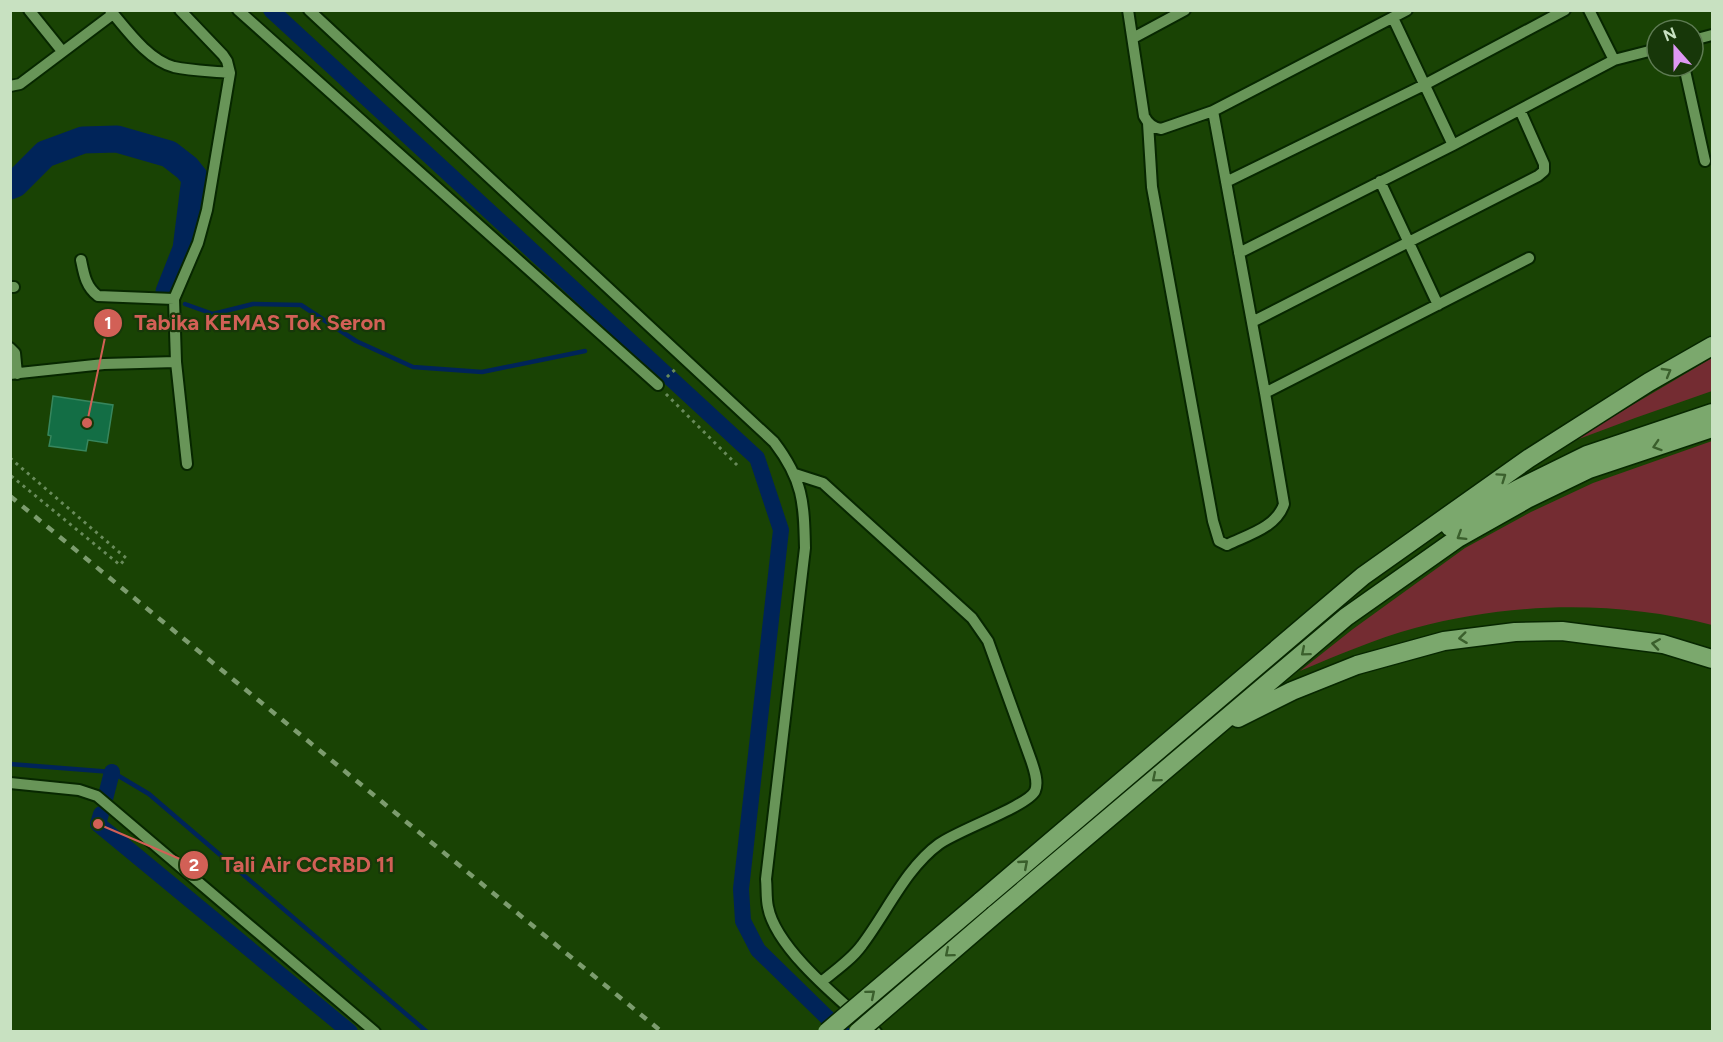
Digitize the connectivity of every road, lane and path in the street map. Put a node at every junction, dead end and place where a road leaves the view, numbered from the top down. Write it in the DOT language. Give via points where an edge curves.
graph roads {
  1 [pos="29,10"];
  2 [pos="180,10"];
  3 [pos="238,10"];
  4 [pos="309,10"];
  5 [pos="1128,10"];
  6 [pos="1185,10"];
  7 [pos="1407,10"];
  8 [pos="1565,10"];
  9 [pos="1589,10"];
  10 [pos="112,12"];
  11 [pos="1393,18"];
  12 [pos="1133,38"];
  13 [pos="62,51"];
  14 [pos="1645,52"];
  15 [pos="1614,60"];
  16 [pos="231,73"];
  17 [pos="1687,78"];
  18 [pos="1424,85"];
  19 [pos="10,86"];
  20 [pos="1520,110"];
  21 [pos="1213,111"];
  22 [pos="1148,123"];
  23 [pos="1453,146"];
  24 [pos="1705,161"];
  25 [pos="1380,181"];
  26 [pos="1226,182"];
  27 [pos="1407,242"];
  28 [pos="1239,253"];
  29 [pos="1529,258"];
  30 [pos="81,260"];
  31 [pos="174,299"];
  32 [pos="1438,305"];
  33 [pos="1252,322"];
  34 [pos="1713,346"];
  35 [pos="10,348"];
  36 [pos="686,360"];
  37 [pos="176,362"];
  38 [pos="14,374"];
  39 [pos="658,385"];
  40 [pos="1265,393"];
  41 [pos="1713,413"];
  42 [pos="1713,428"];
  43 [pos="10,458"];
  44 [pos="187,464"];
  45 [pos="738,466"];
  46 [pos="795,474"];
  47 [pos="10,475"];
  48 [pos="1713,659"];
  49 [pos="1209,707"];
  50 [pos="1213,731"];
  51 [pos="10,783"];
  52 [pos="821,982"];
  53 [pos="375,1032"];
  54 [pos="827,1032"];
  55 [pos="858,1032"];
  56 [pos="876,1032"];
  1 -- 13 [label="street"];
  2 -- 16 [label="street" via="223,55"];
  3 -- 39 [label="street"];
  4 -- 36 [label="street"];
  5 -- 12 [label="street"];
  6 -- 12 [label="street"];
  7 -- 11 [label="street"];
  8 -- 18 [label="street"];
  9 -- 15 [label="street"];
  10 -- 13 [label="street"];
  10 -- 16 [label="street" via="150,55 162,62"];
  11 -- 18 [label="street"];
  11 -- 21 [label="street"];
  12 -- 22 [label="street"];
  13 -- 19 [label="street" via="20,84"];
  14 -- 15 [label="street"];
  15 -- 20 [label="street"];
  16 -- 31 [label="street" via="204,221"];
  17 -- 24 [label="street"];
  18 -- 23 [label="street"];
  18 -- 26 [label="street"];
  20 -- 23 [label="street"];
  20 -- 27 [label="street" via="1544,171"];
  21 -- 22 [label="street" via="1168,128 1156,129"];
  21 -- 26 [label="street"];
  22 -- 40 [label="street" via="1152,187 1213,521 1219,541 1227,545 1270,524 1284,504"];
  23 -- 25 [label="street"];
  25 -- 27 [label="street"];
  25 -- 28 [label="street"];
  26 -- 28 [label="street"];
  27 -- 32 [label="street"];
  27 -- 33 [label="street"];
  28 -- 33 [label="street"];
  29 -- 32 [label="street"];
  30 -- 31 [label="street" via="85,279 99,296"];
  31 -- 37 [label="street"];
  32 -- 40 [label="street"];
  33 -- 40 [label="street"];
  49 -- 34 [label="highway, one-way" via="1363,576 1528,459"];
  35 -- 38 [label="street" via="15,353"];
  36 -- 39 [label="path"];
  36 -- 46 [label="street" via="774,442"];
  37 -- 38 [label="street" via="104,364"];
  37 -- 44 [label="street"];
  39 -- 45 [label="path"];
  41 -- 49 [label="highway" via="1587,455 1456,523 1334,604"];
  42 -- 50 [label="highway, one-way" via="1589,469 1458,538 1346,617"];
  43 -- 47 [label="path" via="126,558 120,565"];
  46 -- 52 [label="street" via="804,517 805,548 767,889 768,908 780,935"];
  46 -- 52 [label="street" via="823,483 982,629 1036,780 1036,789 1026,799 954,834 929,851 861,948"];
  48 -- 50 [label="highway, one-way" via="1663,644 1562,631 1444,641 1357,665 1292,691"];
  54 -- 49 [label="highway, one-way, bridge"];
  50 -- 55 [label="highway, one-way, bridge"];
  51 -- 53 [label="street" via="79,790 97,796"];
  52 -- 56 [label="street"];
}
